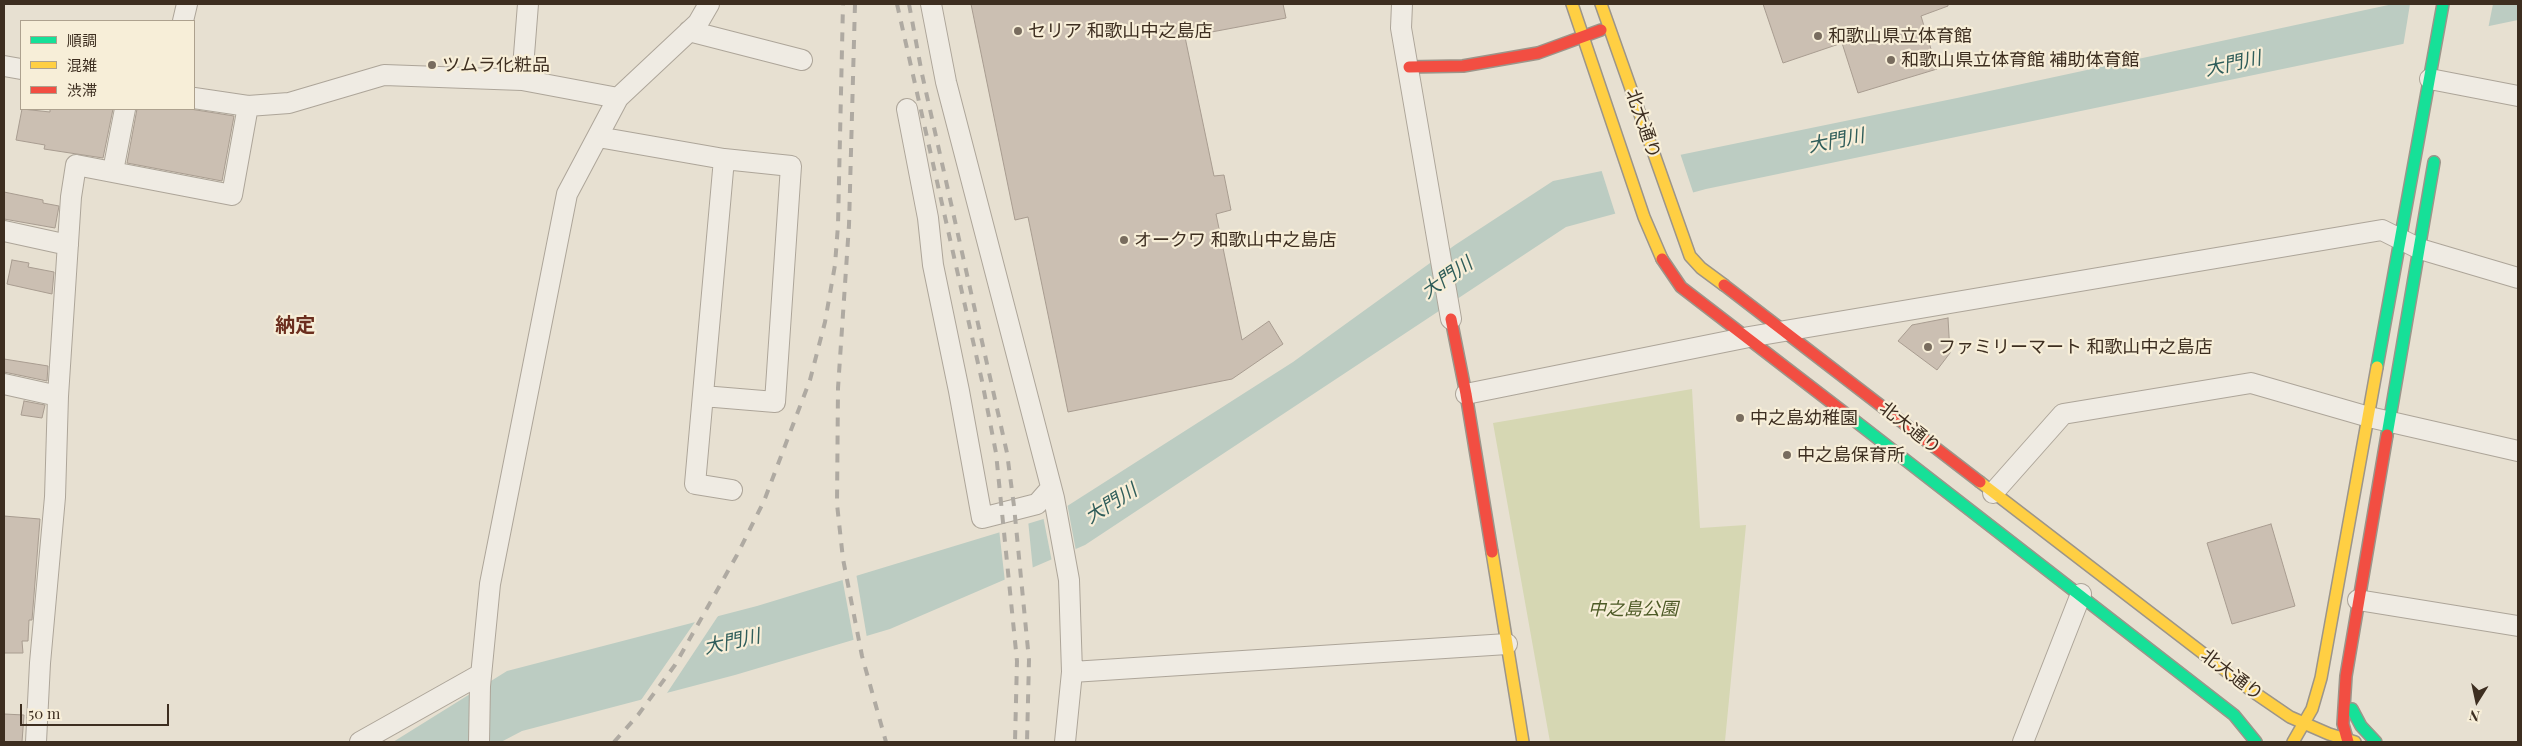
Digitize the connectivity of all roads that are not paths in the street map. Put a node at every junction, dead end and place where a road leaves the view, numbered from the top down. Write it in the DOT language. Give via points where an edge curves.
graph roads {
  1 [pos="187,4"];
  2 [pos="528,4"];
  3 [pos="709,4"];
  4 [pos="931,4"];
  5 [pos="1402,4"];
  6 [pos="1572,4"];
  7 [pos="1601,4"];
  8 [pos="2443,4"];
  9 [pos="183,20"];
  10 [pos="1609,26"];
  11 [pos="689,31"];
  12 [pos="1583,36"];
  13 [pos="795,63"];
  14 [pos="4,66"];
  15 [pos="1409,67"];
  16 [pos="20,69"];
  17 [pos="522,80"];
  18 [pos="2443,80"];
  19 [pos="2518,96"];
  20 [pos="195,98"];
  21 [pos="618,98"];
  22 [pos="248,106"];
  23 [pos="907,109"];
  24 [pos="125,110"];
  25 [pos="598,137"];
  26 [pos="2436,151"];
  27 [pos="724,159"];
  28 [pos="113,171"];
  29 [pos="4,231"];
  30 [pos="2401,239"];
  31 [pos="68,244"];
  32 [pos="2420,249"];
  33 [pos="2518,278"];
  34 [pos="1451,320"];
  35 [pos="1787,332"];
  36 [pos="1748,337"];
  37 [pos="4,384"];
  38 [pos="1466,394"];
  39 [pos="58,396"];
  40 [pos="703,396"];
  41 [pos="2369,417"];
  42 [pos="2389,420"];
  43 [pos="2518,451"];
  44 [pos="732,490"];
  45 [pos="1053,493"];
  46 [pos="1993,493"];
  47 [pos="2081,594"];
  48 [pos="2358,600"];
  49 [pos="2518,626"];
  50 [pos="1507,644"];
  51 [pos="1072,672"];
  52 [pos="2346,676"];
  53 [pos="2321,678"];
  54 [pos="481,680"];
  55 [pos="2252,691"];
  56 [pos="2305,695"];
  57 [pos="2287,702"];
  58 [pos="2234,715"];
  59 [pos="2329,715"];
  60 [pos="2260,728"];
  61 [pos="2316,728"];
  62 [pos="2283,733"];
  63 [pos="2298,733"];
  64 [pos="2345,741"];
  65 [pos="36,742"];
  66 [pos="360,742"];
  67 [pos="479,742"];
  68 [pos="1065,742"];
  69 [pos="1522,742"];
  70 [pos="2023,742"];
  71 [pos="2256,742"];
  72 [pos="2376,742"];
  1 -- 9 [label="street"];
  2 -- 17 [label="street"];
  3 -- 11 [label="street"];
  4 -- 45 [label="street" via="946,82"];
  5 -- 15 [label="street" via="1401,28"];
  6 -- 12 [label="street, 北大通り"];
  7 -- 10 [label="street, 北大通り"];
  8 -- 18 [label="street" via="2435,53"];
  10 -- 12 [label="street"];
  10 -- 35 [label="street, 北大通り" via="1690,256 1701,268"];
  11 -- 13 [label="street"];
  11 -- 21 [label="street"];
  12 -- 15 [label="street" via="1538,53 1463,66"];
  12 -- 36 [label="street, 北大通り" via="1644,217 1665,266 1681,287"];
  14 -- 16 [label="street"];
  15 -- 34 [label="street"];
  17 -- 21 [label="street"];
  17 -- 22 [label="street" via="384,75 288,103"];
  18 -- 19 [label="street"];
  18 -- 30 [label="street"];
  20 -- 22 [label="street"];
  21 -- 25 [label="street"];
  22 -- 28 [label="street" via="232,195"];
  23 -- 45 [label="street" via="928,218 933,265 982,518 1037,504"];
  24 -- 28 [label="street"];
  25 -- 27 [label="street"];
  25 -- 54 [label="street" via="567,194 490,584"];
  26 -- 32 [label="street"];
  27 -- 40 [label="street"];
  27 -- 40 [label="street" via="791,166 775,402"];
  28 -- 31 [label="street" via="76,164"];
  29 -- 31 [label="street"];
  30 -- 32 [label="street"];
  30 -- 35 [label="street" via="2382,230"];
  30 -- 41 [label="street"];
  31 -- 39 [label="street"];
  32 -- 33 [label="street"];
  32 -- 42 [label="street"];
  34 -- 38 [label="street"];
  35 -- 36 [label="street"];
  35 -- 46 [label="street, 北大通り"];
  36 -- 38 [label="street"];
  36 -- 47 [label="street, 北大通り"];
  37 -- 39 [label="street"];
  38 -- 50 [label="street"];
  39 -- 65 [label="street" via="55,497"];
  40 -- 44 [label="street" via="695,484"];
  41 -- 42 [label="street"];
  41 -- 46 [label="street" via="2251,384 2063,414"];
  41 -- 53 [label="street"];
  42 -- 43 [label="street"];
  42 -- 48 [label="street"];
  45 -- 51 [label="street" via="1069,580"];
  46 -- 55 [label="street, 北大通り"];
  47 -- 58 [label="street, 北大通り"];
  47 -- 70 [label="street"];
  48 -- 49 [label="street"];
  48 -- 52 [label="street"];
  50 -- 51 [label="street"];
  50 -- 69 [label="street"];
  51 -- 68 [label="street"];
  52 -- 59 [label="street"];
  52 -- 64 [label="street"];
  52 -- 72 [label="street" via="2351,706 2361,726"];
  53 -- 56 [label="street"];
  53 -- 59 [label="street"];
  53 -- 63 [label="street" via="2312,709"];
  54 -- 66 [label="street"];
  54 -- 67 [label="street"];
  55 -- 57 [label="street"];
  55 -- 63 [label="street, 北大通り" via="2290,717"];
  58 -- 60 [label="street"];
  58 -- 71 [label="street, 北大通り"];
  59 -- 61 [label="street"];
  59 -- 64 [label="street"];
  61 -- 63 [label="street, 北大通り"];
  61 -- 64 [label="street, 北大通り"];
  62 -- 63 [label="street"];
}
